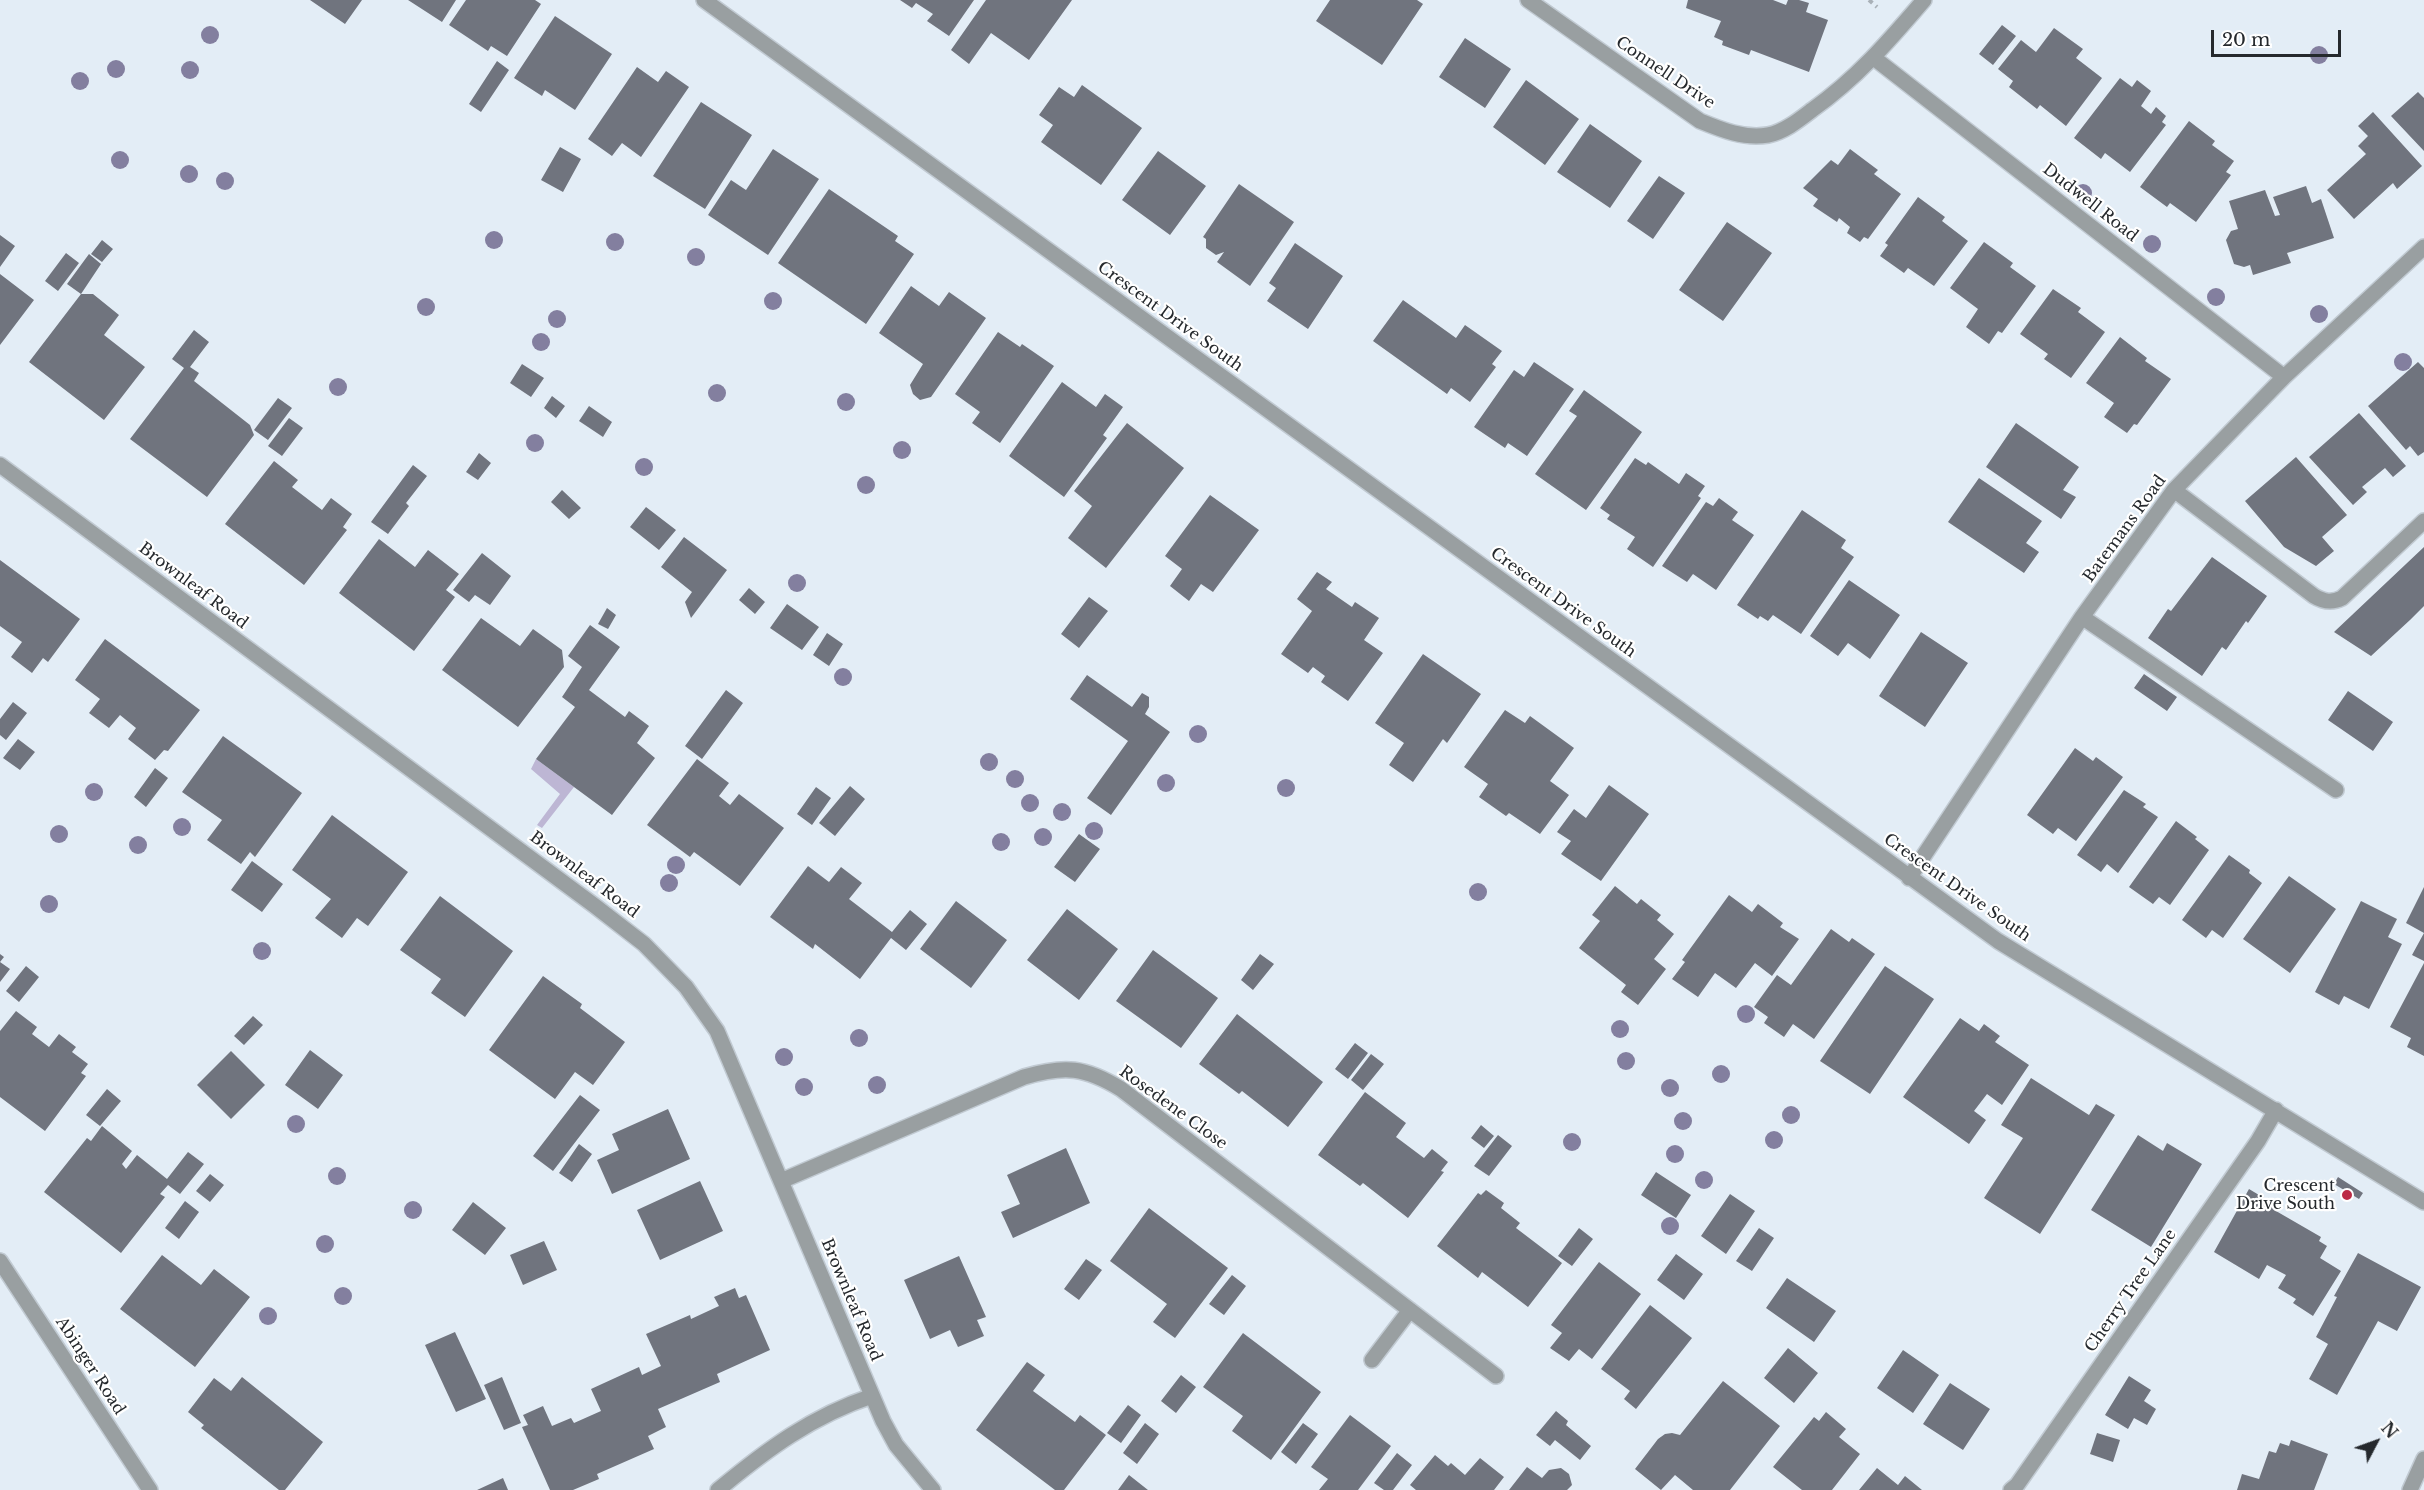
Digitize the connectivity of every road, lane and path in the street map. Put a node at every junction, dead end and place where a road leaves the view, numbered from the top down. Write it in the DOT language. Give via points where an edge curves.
graph roads {
  1 [pos="704,0"];
  2 [pos="1528,0"];
  3 [pos="1869,0"];
  4 [pos="1885,0"];
  5 [pos="1924,0"];
  6 [pos="1877,7"];
  7 [pos="1869,16"];
  8 [pos="1874,58"];
  9 [pos="2424,247"];
  10 [pos="2284,376"];
  11 [pos="0,465"];
  12 [pos="2174,490"];
  13 [pos="2424,521"];
  14 [pos="2082,617"];
  15 [pos="2336,790"];
  16 [pos="1909,878"];
  17 [pos="2276,1110"];
  18 [pos="781,1181"];
  19 [pos="2424,1202"];
  20 [pos="0,1261"];
  21 [pos="1410,1310"];
  22 [pos="1372,1360"];
  23 [pos="1496,1376"];
  24 [pos="872,1396"];
  25 [pos="2424,1459"];
  26 [pos="150,1490"];
  27 [pos="718,1490"];
  28 [pos="933,1490"];
  29 [pos="2011,1490"];
  30 [pos="2410,1490"];
  1 -- 16 [label="street, Crescent Drive South"];
  2 -- 8 [label="street, Connell Drive" via="1701,121 1750,136 1769,135 1792,125"];
  3 -- 6 [label="path"];
  4 -- 6 [label="path"];
  5 -- 8 [label="street, Connell Drive"];
  6 -- 7 [label="path"];
  8 -- 10 [label="street, Dudwell Road"];
  9 -- 10 [label="street, Batemans Road"];
  10 -- 12 [label="street, Batemans Road"];
  11 -- 18 [label="street, Brownleaf Road" via="644,944 686,987 717,1031"];
  12 -- 13 [label="street" via="2324,602 2342,598"];
  12 -- 14 [label="street, Batemans Road"];
  14 -- 15 [label="street"];
  14 -- 16 [label="street, Batemans Road"];
  16 -- 17 [label="street, Crescent Drive South" via="1998,941"];
  17 -- 19 [label="street, Crescent Drive South"];
  17 -- 29 [label="street, Cherry Tree Lane"];
  18 -- 21 [label="street, Rosedene Close" via="1024,1077 1041,1072 1092,1073 1121,1089"];
  18 -- 24 [label="street, Brownleaf Road"];
  20 -- 26 [label="street, Abinger Road"];
  21 -- 22 [label="street"];
  21 -- 23 [label="street, Rosedene Close"];
  24 -- 27 [label="street" via="847,1404 783,1438"];
  24 -- 28 [label="street, Brownleaf Road" via="896,1445"];
  25 -- 30 [label="street"];
}
